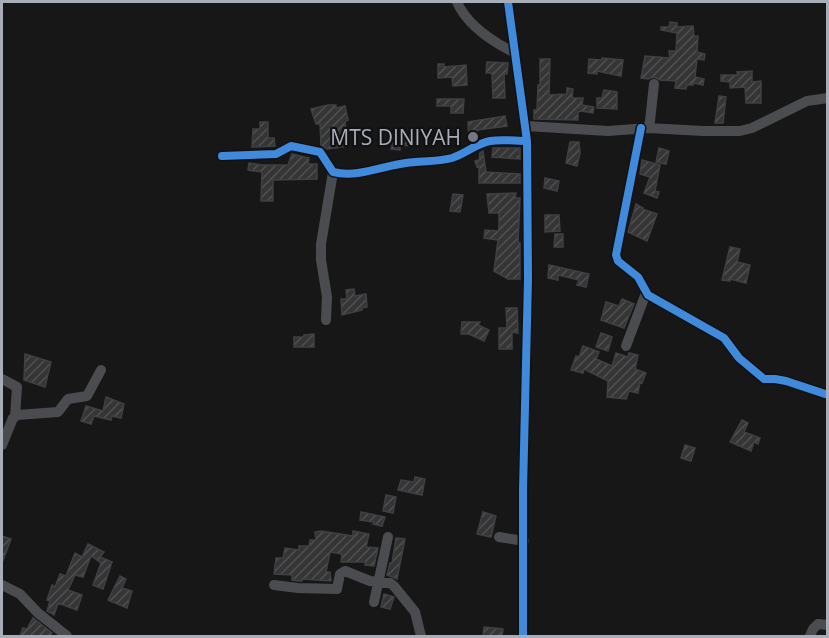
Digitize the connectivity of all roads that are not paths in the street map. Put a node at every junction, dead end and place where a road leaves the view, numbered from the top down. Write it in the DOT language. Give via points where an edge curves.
graph roads {
  1 [pos="457,2"];
  2 [pos="508,2"];
  3 [pos="515,53"];
  4 [pos="654,84"];
  5 [pos="828,98"];
  6 [pos="526,126"];
  7 [pos="645,128"];
  8 [pos="527,141"];
  9 [pos="222,156"];
  10 [pos="333,172"];
  11 [pos="646,293"];
  12 [pos="326,320"];
  13 [pos="626,346"];
  14 [pos="101,370"];
  15 [pos="2,379"];
  16 [pos="828,395"];
  17 [pos="15,417"];
  18 [pos="2,445"];
  19 [pos="388,537"];
  20 [pos="499,537"];
  21 [pos="524,541"];
  22 [pos="379,581"];
  23 [pos="2,585"];
  24 [pos="274,585"];
  25 [pos="374,602"];
  26 [pos="828,625"];
  27 [pos="67,636"];
  28 [pos="421,636"];
  29 [pos="523,636"];
  30 [pos="810,636"];
  1 -- 3 [label="street" via="469,21"];
  2 -- 3 [label="street"];
  3 -- 6 [label="street"];
  4 -- 7 [label="street"];
  5 -- 7 [label="street" via="807,101 752,128 728,132"];
  6 -- 7 [label="street" via="608,131"];
  6 -- 8 [label="street"];
  7 -- 11 [label="street" via="616,255 638,277"];
  8 -- 10 [label="street" via="492,140 442,160 405,163 358,174"];
  8 -- 21 [label="street"];
  9 -- 10 [label="street" via="276,154 295,147 320,152"];
  10 -- 12 [label="street" via="321,244"];
  11 -- 13 [label="street"];
  11 -- 16 [label="street" via="724,338 739,358 764,379 786,381"];
  14 -- 17 [label="street" via="87,396 69,399 58,412"];
  15 -- 17 [label="street" via="17,387"];
  17 -- 18 [label="street"];
  19 -- 22 [label="street"];
  20 -- 21 [label="street"];
  21 -- 29 [label="street"];
  22 -- 24 [label="street" via="345,571 340,574 337,589"];
  22 -- 25 [label="street"];
  22 -- 28 [label="street" via="390,583 411,604"];
  23 -- 27 [label="street" via="20,594"];
  26 -- 30 [label="street" via="818,624"];
}
